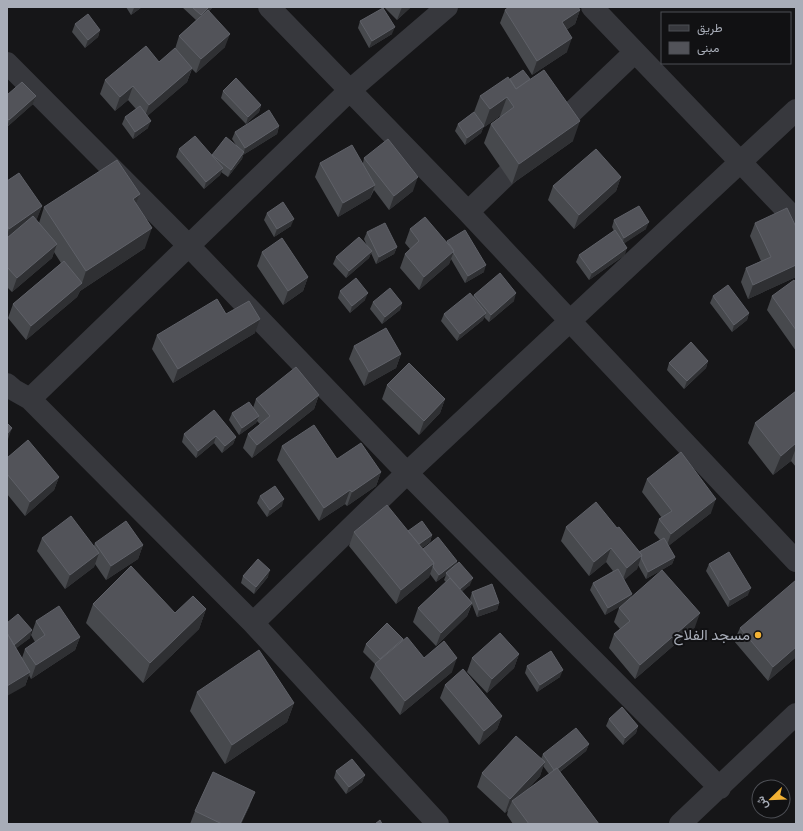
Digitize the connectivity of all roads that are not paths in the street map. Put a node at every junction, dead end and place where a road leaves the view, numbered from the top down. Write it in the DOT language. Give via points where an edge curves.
graph roads {
  1 [pos="269,7"];
  2 [pos="447,7"];
  3 [pos="592,7"];
  4 [pos="635,52"];
  5 [pos="7,63"];
  6 [pos="349,91"];
  7 [pos="796,110"];
  8 [pos="740,162"];
  9 [pos="468,212"];
  10 [pos="796,220"];
  11 [pos="189,246"];
  12 [pos="570,322"];
  13 [pos="7,384"];
  14 [pos="30,399"];
  15 [pos="407,473"];
  16 [pos="796,561"];
  17 [pos="253,623"];
  18 [pos="796,714"];
  19 [pos="720,788"];
  20 [pos="438,824"];
  21 [pos="680,824"];
  1 -- 6 [label="street"];
  2 -- 6 [label="street"];
  3 -- 4 [label="street"];
  4 -- 8 [label="street"];
  4 -- 9 [label="street"];
  5 -- 11 [label="street"];
  6 -- 9 [label="street"];
  6 -- 11 [label="street"];
  7 -- 8 [label="street"];
  8 -- 10 [label="street"];
  8 -- 12 [label="street"];
  9 -- 12 [label="street"];
  11 -- 14 [label="street"];
  11 -- 15 [label="street"];
  12 -- 15 [label="street"];
  12 -- 16 [label="street"];
  13 -- 14 [label="street"];
  14 -- 17 [label="street"];
  15 -- 17 [label="street"];
  15 -- 19 [label="street"];
  17 -- 20 [label="street"];
  18 -- 19 [label="street"];
  19 -- 21 [label="street"];
}
